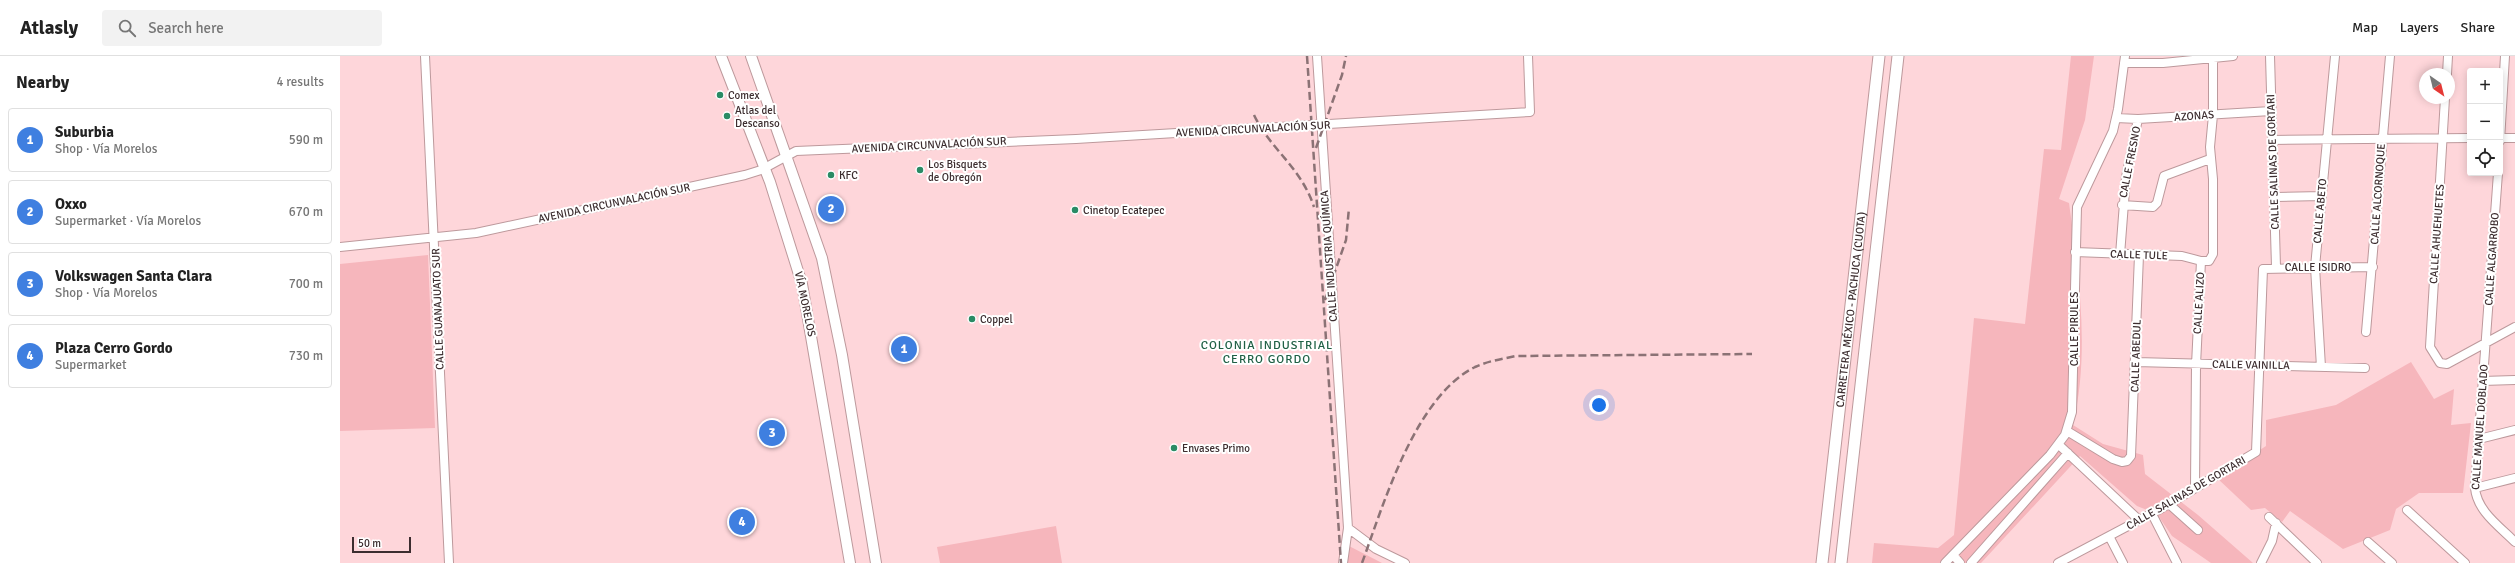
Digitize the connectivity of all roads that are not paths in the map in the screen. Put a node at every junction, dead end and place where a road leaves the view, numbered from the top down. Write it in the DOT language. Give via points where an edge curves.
graph roads {
  1 [pos="425,56"];
  2 [pos="721,56"];
  3 [pos="750,56"];
  4 [pos="1317,56"];
  5 [pos="1528,56"];
  6 [pos="1879,56"];
  7 [pos="1898,56"];
  8 [pos="2233,56"];
  9 [pos="2270,56"];
  10 [pos="2335,56"];
  11 [pos="2390,56"];
  12 [pos="2448,56"];
  13 [pos="2505,56"];
  14 [pos="2213,57"];
  15 [pos="2125,60"];
  16 [pos="2447,68"];
  17 [pos="2445,104"];
  18 [pos="2502,104"];
  19 [pos="2271,111"];
  20 [pos="2213,115"];
  21 [pos="2116,118"];
  22 [pos="2138,119"];
  23 [pos="1321,125"];
  24 [pos="2327,138"];
  25 [pos="2382,138"];
  26 [pos="2443,138"];
  27 [pos="2467,138"];
  28 [pos="2515,138"];
  29 [pos="2503,139"];
  30 [pos="2272,140"];
  31 [pos="785,155"];
  32 [pos="2210,159"];
  33 [pos="764,168"];
  34 [pos="2498,176"];
  35 [pos="2322,196"];
  36 [pos="2274,197"];
  37 [pos="2122,206"];
  38 [pos="435,239"];
  39 [pos="340,247"];
  40 [pos="2075,252"];
  41 [pos="2120,254"];
  42 [pos="2139,255"];
  43 [pos="2201,261"];
  44 [pos="2373,266"];
  45 [pos="2276,267"];
  46 [pos="2316,267"];
  47 [pos="2263,269"];
  48 [pos="2515,327"];
  49 [pos="2366,332"];
  50 [pos="2486,344"];
  51 [pos="2136,362"];
  52 [pos="2196,365"];
  53 [pos="2260,365"];
  54 [pos="2320,367"];
  55 [pos="2365,368"];
  56 [pos="2515,380"];
  57 [pos="2482,381"];
  58 [pos="2515,430"];
  59 [pos="2067,431"];
  60 [pos="2479,439"];
  61 [pos="2059,445"];
  62 [pos="2068,453"];
  63 [pos="2515,478"];
  64 [pos="2195,487"];
  65 [pos="2476,488"];
  66 [pos="2169,504"];
  67 [pos="2407,510"];
  68 [pos="2152,514"];
  69 [pos="2269,517"];
  70 [pos="2139,520"];
  71 [pos="2276,523"];
  72 [pos="1348,528"];
  73 [pos="2198,530"];
  74 [pos="2515,530"];
  75 [pos="2506,533"];
  76 [pos="2109,536"];
  77 [pos="2368,542"];
  78 [pos="2515,542"];
  79 [pos="1953,555"];
  80 [pos="2069,561"];
  81 [pos="449,563"];
  82 [pos="850,563"];
  83 [pos="876,563"];
  84 [pos="1343,563"];
  85 [pos="1405,563"];
  86 [pos="1822,563"];
  87 [pos="1841,563"];
  88 [pos="1945,563"];
  89 [pos="1960,563"];
  90 [pos="1971,563"];
  91 [pos="2058,563"];
  92 [pos="2123,563"];
  93 [pos="2178,563"];
  94 [pos="2261,563"];
  95 [pos="2317,563"];
  96 [pos="2392,563"];
  97 [pos="2466,563"];
  1 -- 38 [label="street, CALLE GUANAJUATO SUR"];
  2 -- 33 [label="main road, VÍA MORELOS"];
  3 -- 31 [label="main road"];
  4 -- 23 [label="street, CALLE INDUSTRIA QUÍMICA"];
  5 -- 23 [label="street, AVENIDA CIRCUNVALACIÓN SUR" via="1530,112"];
  6 -- 86 [label="highway, CARRETERA MÉXICO - PACHUCA (CUOTA)"];
  7 -- 87 [label="highway, CARRETERA MÉXICO - PACHUCA (CUOTA)"];
  8 -- 14 [label="street"];
  9 -- 19 [label="street, CALLE SALINAS DE GORTARI"];
  10 -- 24 [label="street, CALLE ABETO"];
  11 -- 25 [label="street, CALLE ALCORNOQUE"];
  12 -- 16 [label="street"];
  13 -- 18 [label="street"];
  14 -- 15 [label="street"];
  14 -- 20 [label="street, CALLE ALIZO"];
  15 -- 21 [label="street, CALLE PIRULES"];
  17 -- 26 [label="street, CALLE AHUEHUETES"];
  19 -- 20 [label="street, AZONAS"];
  19 -- 30 [label="street, CALLE SALINAS DE GORTARI"];
  20 -- 22 [label="street, AZONAS"];
  20 -- 32 [label="street, CALLE ALIZO"];
  21 -- 22 [label="street, AZONAS"];
  21 -- 40 [label="street, CALLE PIRULES" via="2109,139 2079,202"];
  22 -- 37 [label="street, CALLE FRESNO"];
  23 -- 31 [label="street, AVENIDA CIRCUNVALACIÓN SUR" via="796,151"];
  23 -- 72 [label="street, CALLE INDUSTRIA QUÍMICA"];
  24 -- 25 [label="street"];
  24 -- 30 [label="street"];
  24 -- 35 [label="street, CALLE ABETO"];
  25 -- 26 [label="street"];
  25 -- 44 [label="street, CALLE ALCORNOQUE"];
  26 -- 27 [label="street"];
  26 -- 50 [label="street, CALLE AHUEHUETES" via="2429,342 2432,351 2443,364 2450,363"];
  28 -- 29 [label="street"];
  30 -- 36 [label="street, CALLE SALINAS DE GORTARI"];
  31 -- 33 [label="street, AVENIDA CIRCUNVALACIÓN SUR"];
  31 -- 83 [label="main road" via="817,239 827,278"];
  32 -- 37 [label="street, CALLE FRESNO" via="2164,176 2157,203 2153,207"];
  32 -- 43 [label="street, CALLE ALIZO" via="2213,179 2213,254 2209,261"];
  33 -- 38 [label="street, AVENIDA CIRCUNVALACIÓN SUR" via="745,175 496,229"];
  33 -- 82 [label="main road, VÍA MORELOS" via="791,248 807,307"];
  34 -- 50 [label="street, CALLE ALGARROBO"];
  35 -- 36 [label="street"];
  35 -- 46 [label="street, CALLE ABETO"];
  36 -- 45 [label="street, CALLE SALINAS DE GORTARI"];
  37 -- 41 [label="street, CALLE FRESNO"];
  38 -- 39 [label="street, AVENIDA CIRCUNVALACIÓN SUR"];
  38 -- 81 [label="street, CALLE GUANAJUATO SUR"];
  40 -- 41 [label="street, CALLE TULE"];
  40 -- 59 [label="street, CALLE PIRULES" via="2073,396"];
  41 -- 42 [label="street, CALLE TULE"];
  42 -- 43 [label="street, CALLE TULE" via="2189,257"];
  42 -- 51 [label="street, CALLE ABEDUL"];
  43 -- 52 [label="street, CALLE ALIZO"];
  44 -- 46 [label="street, CALLE ISIDRO"];
  44 -- 49 [label="street, CALLE ALCORNOQUE"];
  45 -- 46 [label="street, CALLE ISIDRO"];
  45 -- 47 [label="street, CALLE ISIDRO"];
  46 -- 54 [label="street, CALLE ABETO"];
  47 -- 53 [label="street, CALLE SALINAS DE GORTARI"];
  48 -- 50 [label="street"];
  50 -- 57 [label="street, CALLE MANUEL DOBLADO"];
  51 -- 52 [label="street, CALLE VAINILLA"];
  51 -- 59 [label="street, CALLE ABEDUL" via="2131,456 2127,461 2117,461"];
  52 -- 53 [label="street, CALLE VAINILLA"];
  52 -- 64 [label="street, CALLE ALIZO"];
  53 -- 54 [label="street, CALLE VAINILLA"];
  53 -- 64 [label="street, CALLE SALINAS DE GORTARI" via="2256,452"];
  54 -- 55 [label="street, CALLE VAINILLA"];
  56 -- 57 [label="street"];
  57 -- 60 [label="street, CALLE MANUEL DOBLADO"];
  58 -- 60 [label="street"];
  59 -- 61 [label="street, CALLE PIRULES"];
  60 -- 65 [label="street, CALLE MANUEL DOBLADO"];
  61 -- 62 [label="street"];
  61 -- 79 [label="street, CALLE PIRULES"];
  62 -- 70 [label="street"];
  62 -- 90 [label="street"];
  63 -- 65 [label="street"];
  64 -- 66 [label="street, CALLE SALINAS DE GORTARI"];
  65 -- 75 [label="street, CALLE MANUEL DOBLADO" via="2479,504"];
  66 -- 68 [label="street, CALLE SALINAS DE GORTARI"];
  66 -- 73 [label="street"];
  67 -- 97 [label="street"];
  68 -- 70 [label="street, CALLE SALINAS DE GORTARI"];
  68 -- 93 [label="street"];
  69 -- 71 [label="street"];
  70 -- 76 [label="street, CALLE SALINAS DE GORTARI"];
  71 -- 94 [label="street" via="2272,542"];
  71 -- 95 [label="street"];
  72 -- 84 [label="street, CALLE INDUSTRIA QUÍMICA"];
  72 -- 85 [label="street" via="1380,552"];
  74 -- 75 [label="street"];
  75 -- 78 [label="street, CALLE MANUEL DOBLADO"];
  76 -- 80 [label="street, CALLE SALINAS DE GORTARI"];
  76 -- 92 [label="street"];
  77 -- 96 [label="street"];
  79 -- 88 [label="street, CALLE PIRULES"];
  79 -- 89 [label="street"];
  80 -- 91 [label="street, CALLE SALINAS DE GORTARI"];
}
